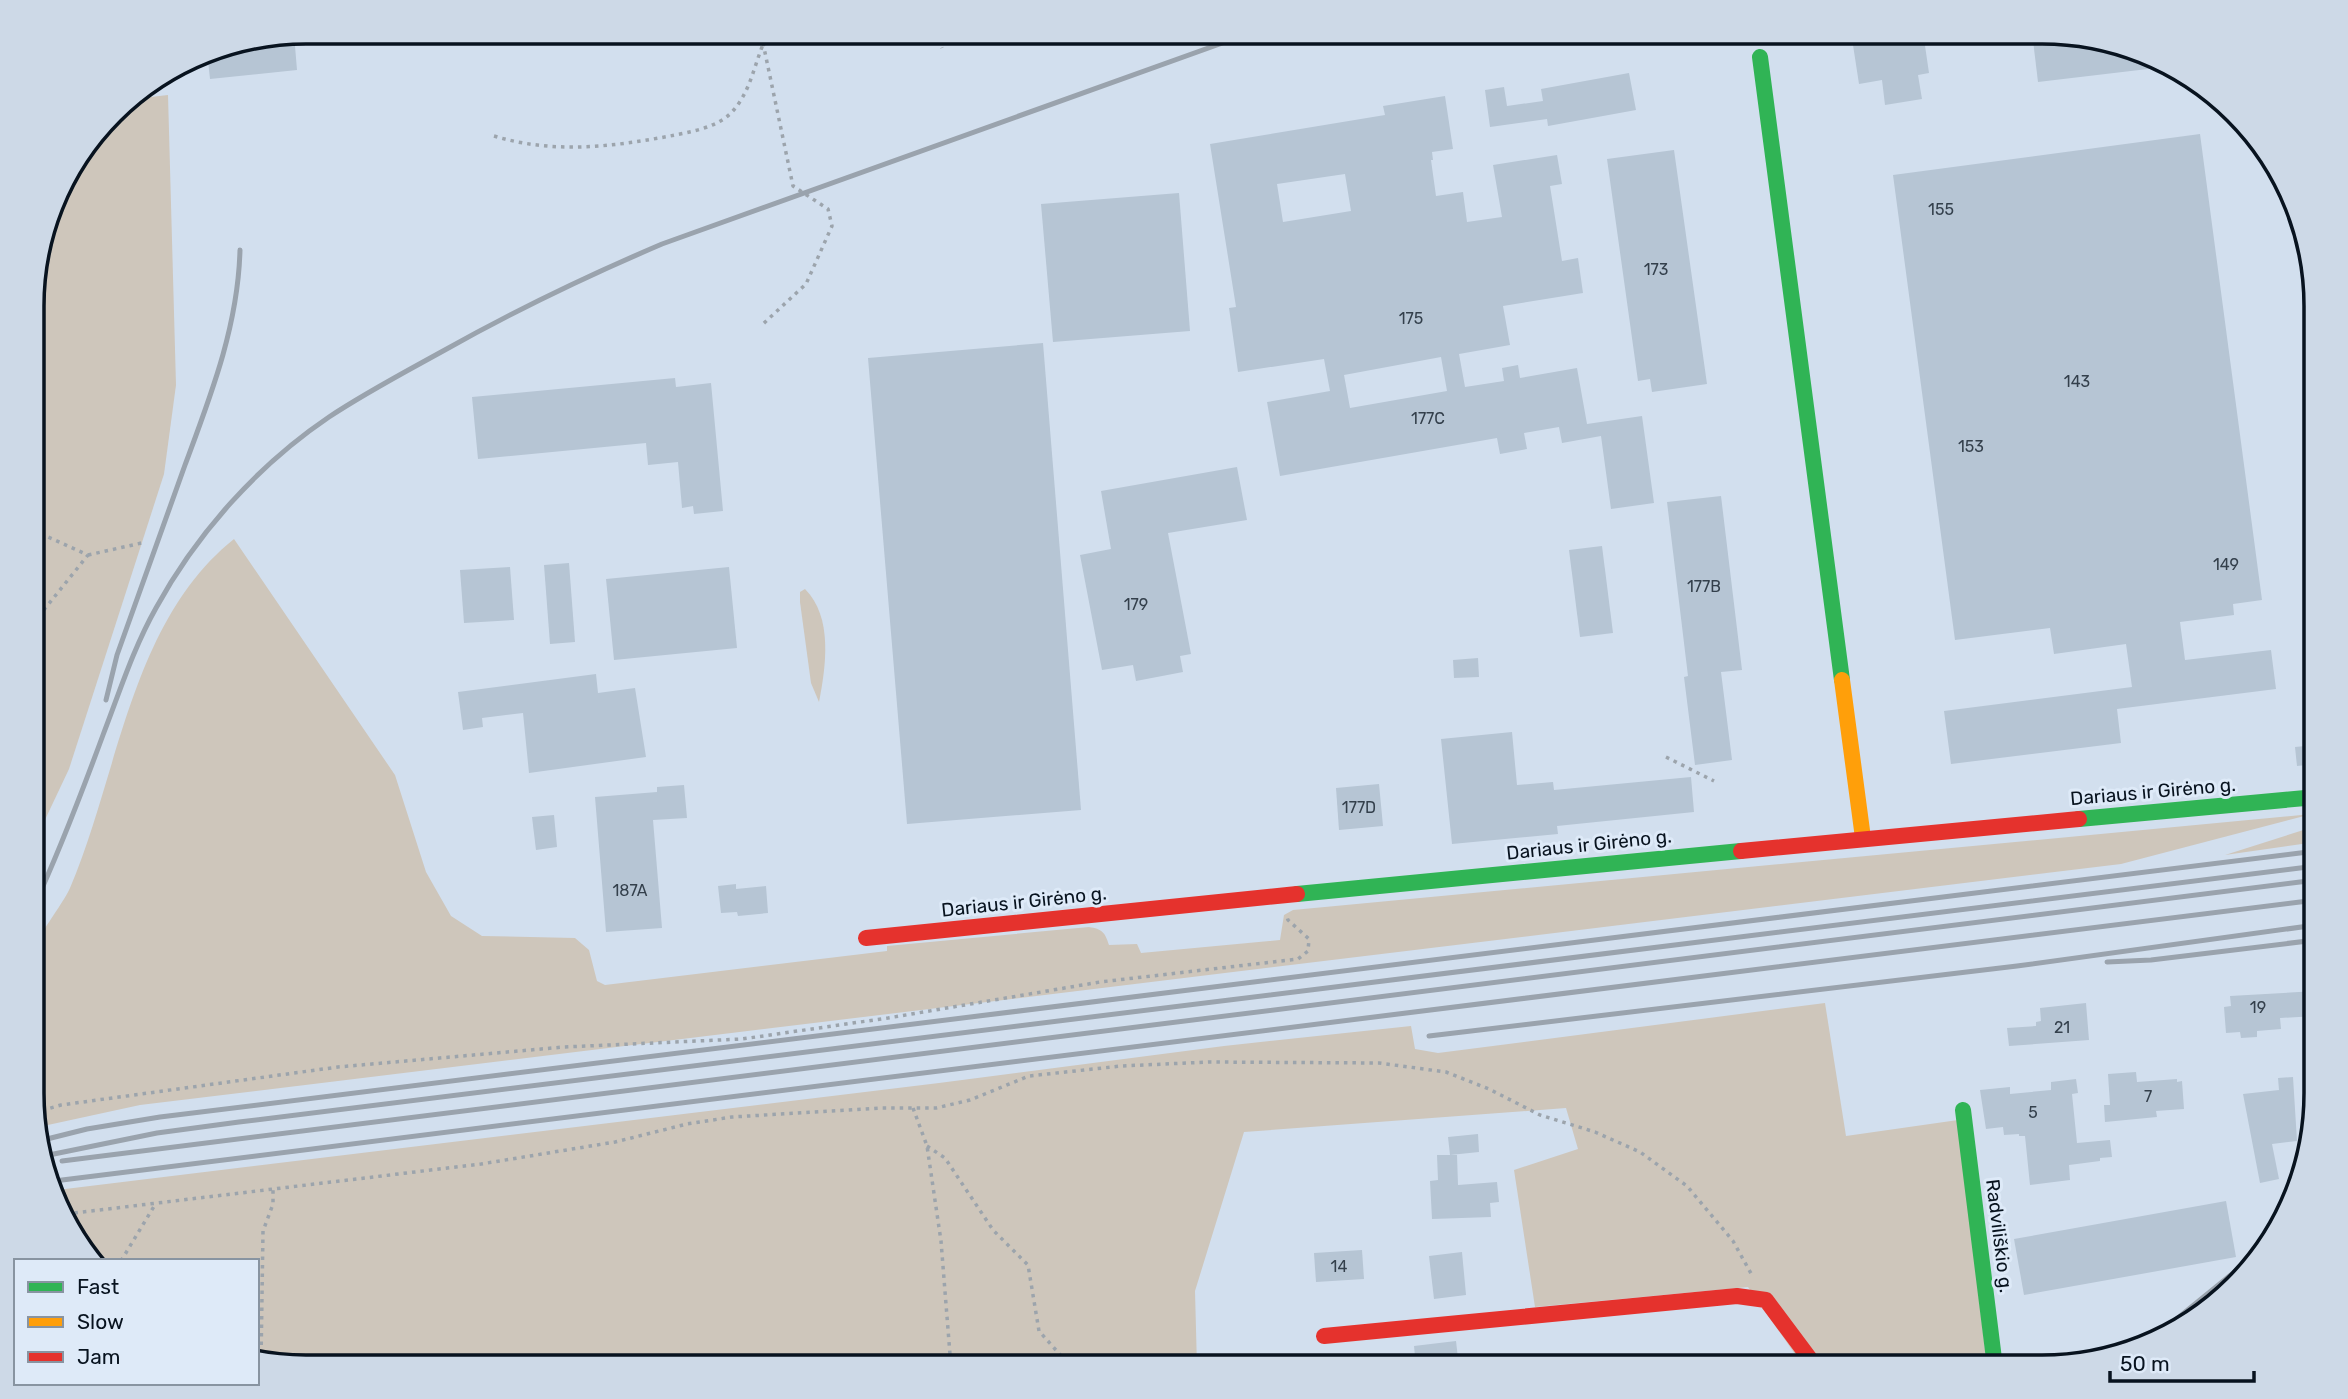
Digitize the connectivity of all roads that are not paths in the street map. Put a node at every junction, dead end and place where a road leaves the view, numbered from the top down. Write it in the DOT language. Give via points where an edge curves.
graph roads {
  1 [pos="1760,57"];
  2 [pos="2304,798"];
  3 [pos="1863,838"];
  4 [pos="866,938"];
  5 [pos="1963,1110"];
  6 [pos="1324,1336"];
  7 [pos="1807,1355"];
  8 [pos="1994,1355"];
  1 -- 3 [label="street"];
  2 -- 3 [label="street, Dariaus ir Girėno g."];
  3 -- 4 [label="street, Dariaus ir Girėno g."];
  5 -- 8 [label="street, Radviliškio g."];
  6 -- 7 [label="street" via="1737,1296 1766,1300"];
}
